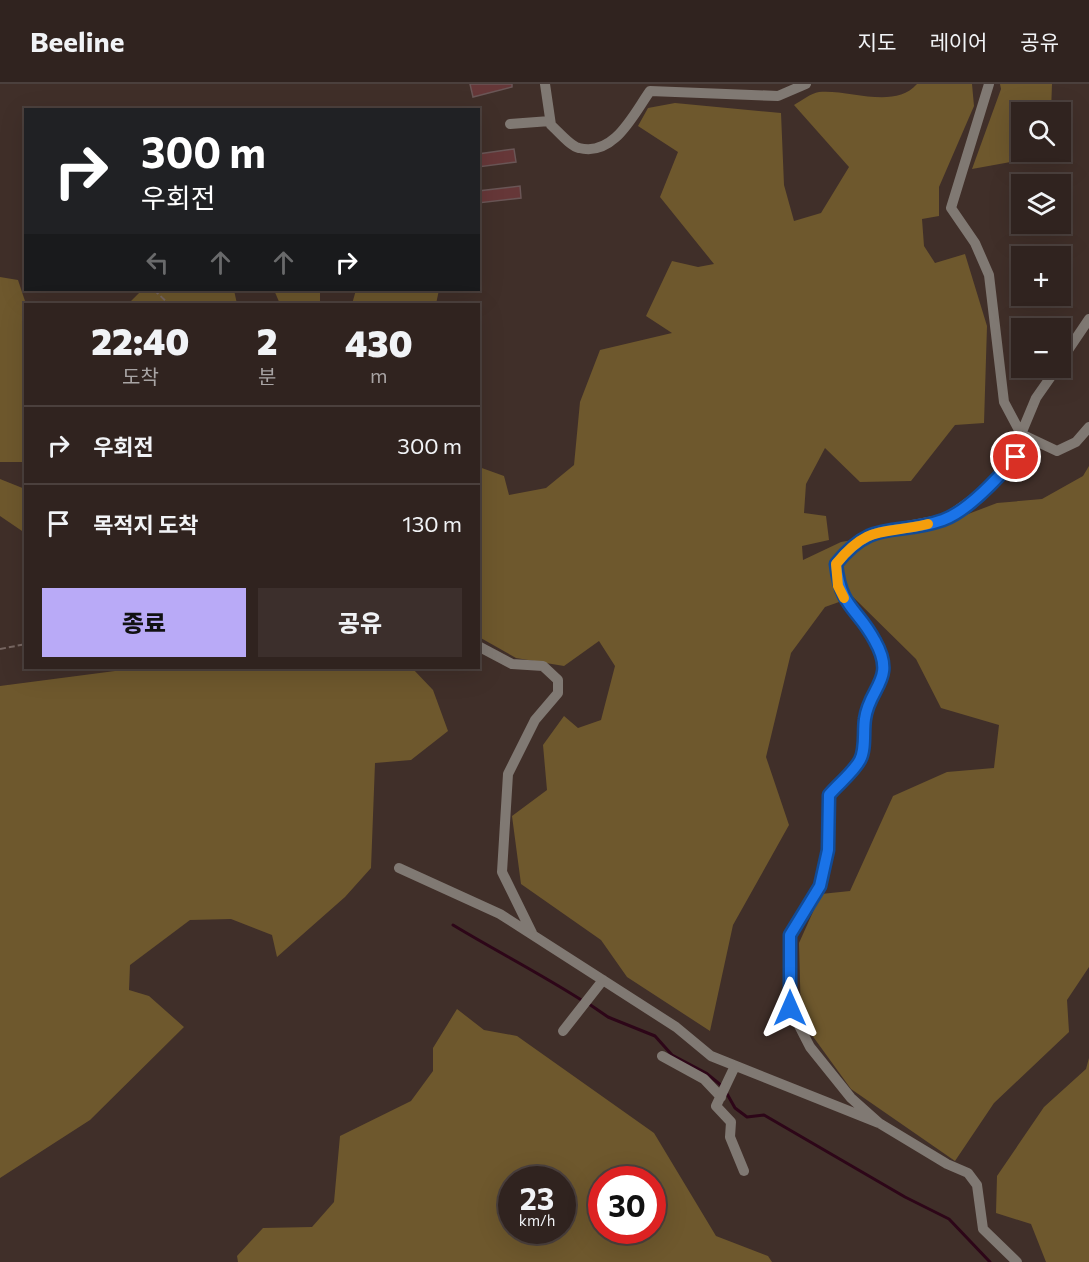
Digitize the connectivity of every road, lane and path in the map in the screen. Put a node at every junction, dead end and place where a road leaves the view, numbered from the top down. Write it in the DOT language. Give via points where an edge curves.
graph roads {
  1 [pos="545,84"];
  2 [pos="806,84"];
  3 [pos="989,84"];
  4 [pos="550,121"];
  5 [pos="510,124"];
  6 [pos="155,291"];
  7 [pos="168,303"];
  8 [pos="1089,319"];
  9 [pos="1071,346"];
  10 [pos="1050,378"];
  11 [pos="1089,426"];
  12 [pos="1021,434"];
  13 [pos="24,644"];
  14 [pos="480,647"];
  15 [pos="0,649"];
  16 [pos="399,868"];
  17 [pos="532,933"];
  18 [pos="603,980"];
  19 [pos="563,1031"];
  20 [pos="662,1056"];
  21 [pos="735,1066"];
  22 [pos="721,1096"];
  23 [pos="879,1124"];
  24 [pos="744,1171"];
  25 [pos="1017,1262"];
  1 -- 4 [label="street"];
  2 -- 4 [label="street" via="777,96 650,91 617,137 600,149 578,148"];
  3 -- 12 [label="street" via="951,207 975,243 989,275 1004,402"];
  4 -- 5 [label="street"];
  6 -- 7 [label="path"];
  8 -- 9 [label="street"];
  10 -- 12 [label="street"];
  11 -- 12 [label="street" via="1076,442 1057,451"];
  12 -- 23 [label="street" via="1016,457 997,479 945,519 875,532 849,548 836,564 838,586 850,609 875,640 884,662 882,682 865,716 861,760 829,795 828,850 820,886 790,935 790,1008 810,1047 851,1098"];
  13 -- 15 [label="path"];
  14 -- 17 [label="street" via="512,664 543,666 558,680 558,693 536,720 508,774 502,872"];
  16 -- 17 [label="street" via="500,914"];
  17 -- 18 [label="street"];
  18 -- 19 [label="street"];
  18 -- 21 [label="street" via="676,1027 711,1056"];
  20 -- 22 [label="street" via="704,1078"];
  21 -- 22 [label="street"];
  21 -- 23 [label="street"];
  22 -- 24 [label="street" via="716,1106 731,1122 730,1137"];
  23 -- 25 [label="street" via="968,1173 977,1185 983,1229"];
}
